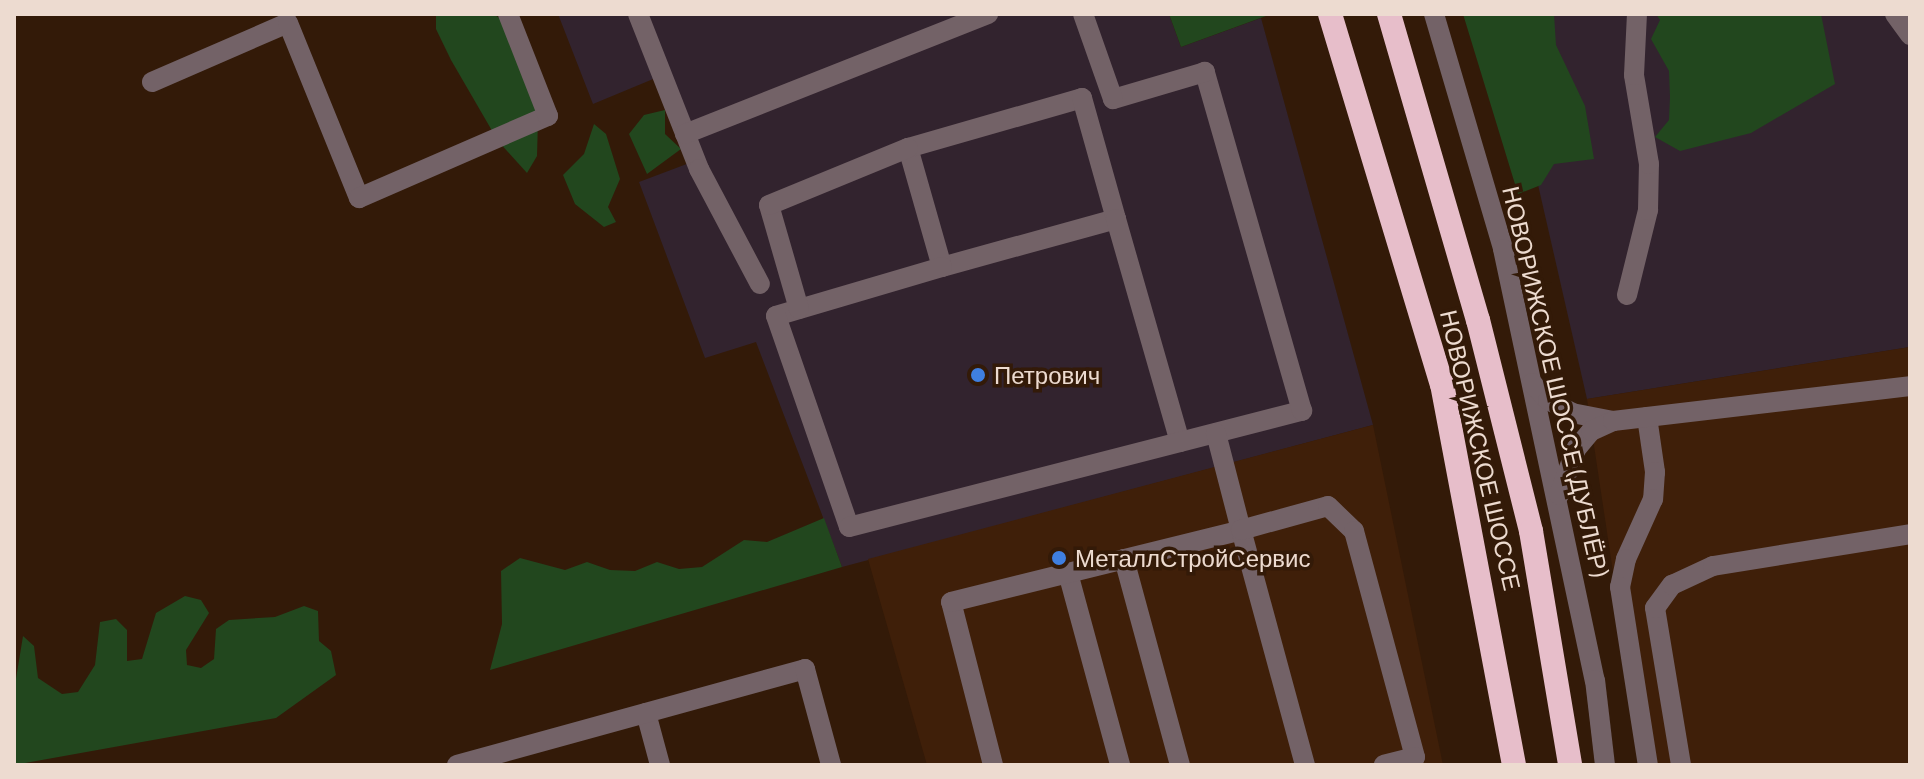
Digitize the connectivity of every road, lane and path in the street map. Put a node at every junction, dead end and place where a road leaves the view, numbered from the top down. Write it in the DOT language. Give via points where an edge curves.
graph roads {
  1 [pos="508,14"];
  2 [pos="638,14"];
  3 [pos="988,14"];
  4 [pos="1083,14"];
  5 [pos="1330,14"];
  6 [pos="1389,14"];
  7 [pos="1434,14"];
  8 [pos="1637,14"];
  9 [pos="1895,14"];
  10 [pos="1910,35"];
  11 [pos="152,82"];
  12 [pos="1111,94"];
  13 [pos="1083,102"];
  14 [pos="685,134"];
  15 [pos="908,148"];
  16 [pos="1116,219"];
  17 [pos="942,267"];
  18 [pos="760,284"];
  19 [pos="1627,295"];
  20 [pos="799,309"];
  21 [pos="1531,382"];
  22 [pos="1910,386"];
  23 [pos="1647,417"];
  24 [pos="1613,421"];
  25 [pos="1216,433"];
  26 [pos="1180,442"];
  27 [pos="1558,498"];
  28 [pos="1241,530"];
  29 [pos="1910,534"];
  30 [pos="1124,559"];
  31 [pos="1068,573"];
  32 [pos="646,713"];
  33 [pos="534,744"];
  34 [pos="457,765"];
  35 [pos="539,765"];
  36 [pos="660,765"];
  37 [pos="831,765"];
  38 [pos="993,765"];
  39 [pos="1120,765"];
  40 [pos="1180,765"];
  41 [pos="1305,765"];
  42 [pos="1384,765"];
  43 [pos="1514,765"];
  44 [pos="1570,765"];
  45 [pos="1605,765"];
  46 [pos="1648,765"];
  47 [pos="1681,765"];
  1 -- 11 [label="street" via="548,116 359,198 288,23"];
  2 -- 14 [label="street"];
  3 -- 14 [label="street"];
  4 -- 12 [label="street"];
  5 -- 43 [label="highway, НОВОРИЖСКОЕ ШОССЕ" via="1442,384"];
  6 -- 44 [label="highway, НОВОРИЖСКОЕ ШОССЕ" via="1466,276 1531,531"];
  7 -- 21 [label="street, НОВОРИЖСКОЕ ШОССЕ (ДУБЛЁР)" via="1503,249"];
  8 -- 19 [label="street" via="1634,75 1646,130 1648,195"];
  9 -- 10 [label="street"];
  12 -- 13 [label="street"];
  12 -- 25 [label="street" via="1205,72 1302,411"];
  13 -- 15 [label="street"];
  13 -- 16 [label="street"];
  14 -- 18 [label="street"];
  15 -- 17 [label="street"];
  15 -- 20 [label="street" via="769,205"];
  16 -- 17 [label="street"];
  16 -- 26 [label="street"];
  17 -- 20 [label="street"];
  20 -- 26 [label="street" via="776,316 849,527"];
  21 -- 24 [label="street" via="1548,400 1572,413"];
  21 -- 27 [label="street, НОВОРИЖСКОЕ ШОССЕ (ДУБЛЁР)"];
  22 -- 23 [label="street"];
  23 -- 24 [label="street"];
  23 -- 46 [label="street" via="1653,499 1626,559 1620,587"];
  24 -- 27 [label="street" via="1591,431 1576,449"];
  25 -- 26 [label="street"];
  25 -- 28 [label="street"];
  27 -- 45 [label="street, НОВОРИЖСКОЕ ШОССЕ (ДУБЛЁР)" via="1595,680"];
  28 -- 30 [label="street"];
  28 -- 41 [label="street"];
  28 -- 42 [label="street" via="1328,506 1354,531 1415,757"];
  29 -- 47 [label="street" via="1713,566 1672,585 1655,608"];
  30 -- 31 [label="street"];
  30 -- 40 [label="street"];
  31 -- 38 [label="street" via="951,602"];
  31 -- 39 [label="street"];
  32 -- 33 [label="street"];
  32 -- 36 [label="street"];
  32 -- 37 [label="street" via="805,669"];
  33 -- 34 [label="street"];
  33 -- 35 [label="street"];
}
